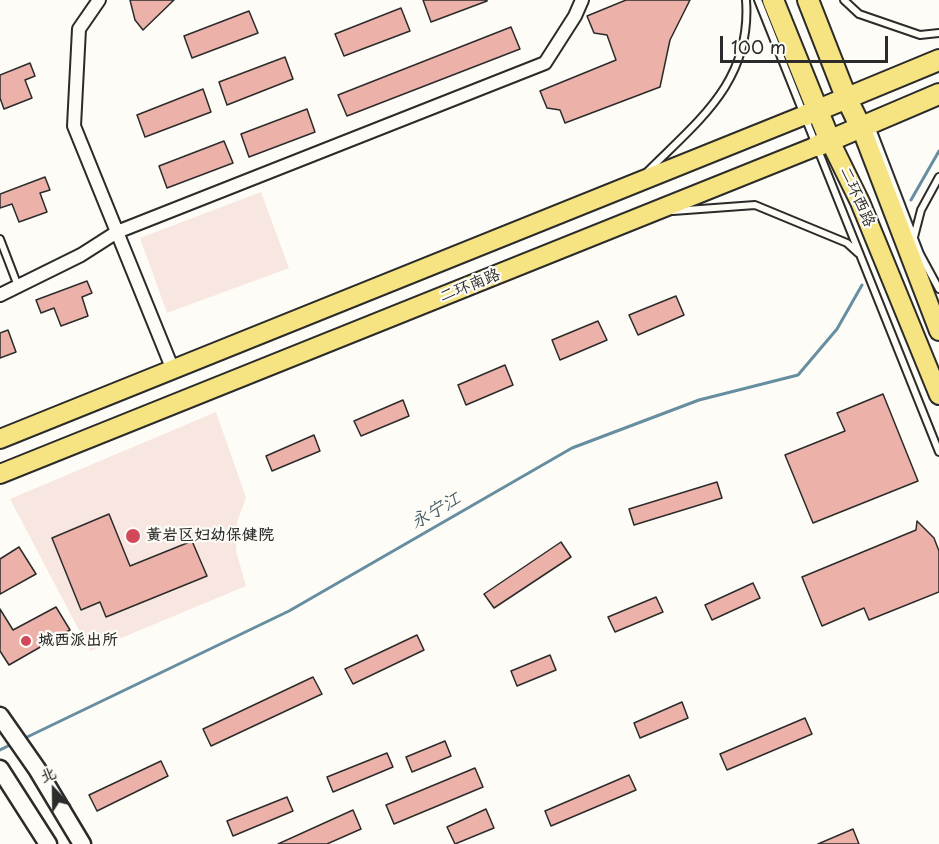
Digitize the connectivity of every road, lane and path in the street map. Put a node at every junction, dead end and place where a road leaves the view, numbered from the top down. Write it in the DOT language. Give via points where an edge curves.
graph roads {
  1 [pos="99,0"];
  2 [pos="582,0"];
  3 [pos="746,0"];
  4 [pos="758,0"];
  5 [pos="773,0"];
  6 [pos="808,0"];
  7 [pos="844,0"];
  8 [pos="939,33"];
  9 [pos="939,60"];
  10 [pos="939,94"];
  11 [pos="846,97"];
  12 [pos="811,112"];
  13 [pos="866,127"];
  14 [pos="824,143"];
  15 [pos="939,177"];
  16 [pos="636,183"];
  17 [pos="652,212"];
  18 [pos="117,232"];
  19 [pos="914,237"];
  20 [pos="0,239"];
  21 [pos="861,255"];
  22 [pos="18,287"];
  23 [pos="939,289"];
  24 [pos="0,295"];
  25 [pos="939,331"];
  26 [pos="172,370"];
  27 [pos="939,395"];
  28 [pos="0,439"];
  29 [pos="939,452"];
  30 [pos="0,474"];
  31 [pos="3,720"];
  32 [pos="0,769"];
  33 [pos="48,844"];
  34 [pos="82,844"];
  1 -- 18 [label="street" via="79,29 74,126"];
  2 -- 18 [label="street" via="545,63"];
  3 -- 16 [label="lane" via="740,61 715,105"];
  4 -- 12 [label="lane"];
  5 -- 12 [label="highway, 二环西路"];
  6 -- 11 [label="highway, 二环西路"];
  7 -- 8 [label="lane" via="859,14 920,35"];
  9 -- 11 [label="highway, 二环南路"];
  10 -- 13 [label="highway, 二环南路"];
  11 -- 12 [label="highway, 二环南路"];
  11 -- 13 [label="highway, 二环西路"];
  12 -- 14 [label="highway, 二环西路"];
  12 -- 16 [label="main road, 二环南路"];
  13 -- 14 [label="highway, 二环南路"];
  13 -- 19 [label="lane"];
  13 -- 25 [label="main road, 二环西路"];
  14 -- 17 [label="main road, 二环南路"];
  14 -- 21 [label="lane"];
  14 -- 27 [label="main road, 二环西路" via="860,202"];
  15 -- 19 [label="lane" via="921,210"];
  16 -- 26 [label="main road, 二环南路"];
  17 -- 21 [label="lane" via="754,205 847,243"];
  17 -- 30 [label="main road, 二环南路"];
  18 -- 22 [label="street"];
  18 -- 26 [label="street"];
  19 -- 23 [label="lane"];
  20 -- 22 [label="lane"];
  21 -- 29 [label="lane"];
  22 -- 24 [label="street"];
  26 -- 28 [label="main road, 二环南路"];
  31 -- 34 [label="main road"];
  32 -- 33 [label="main road"];
}
